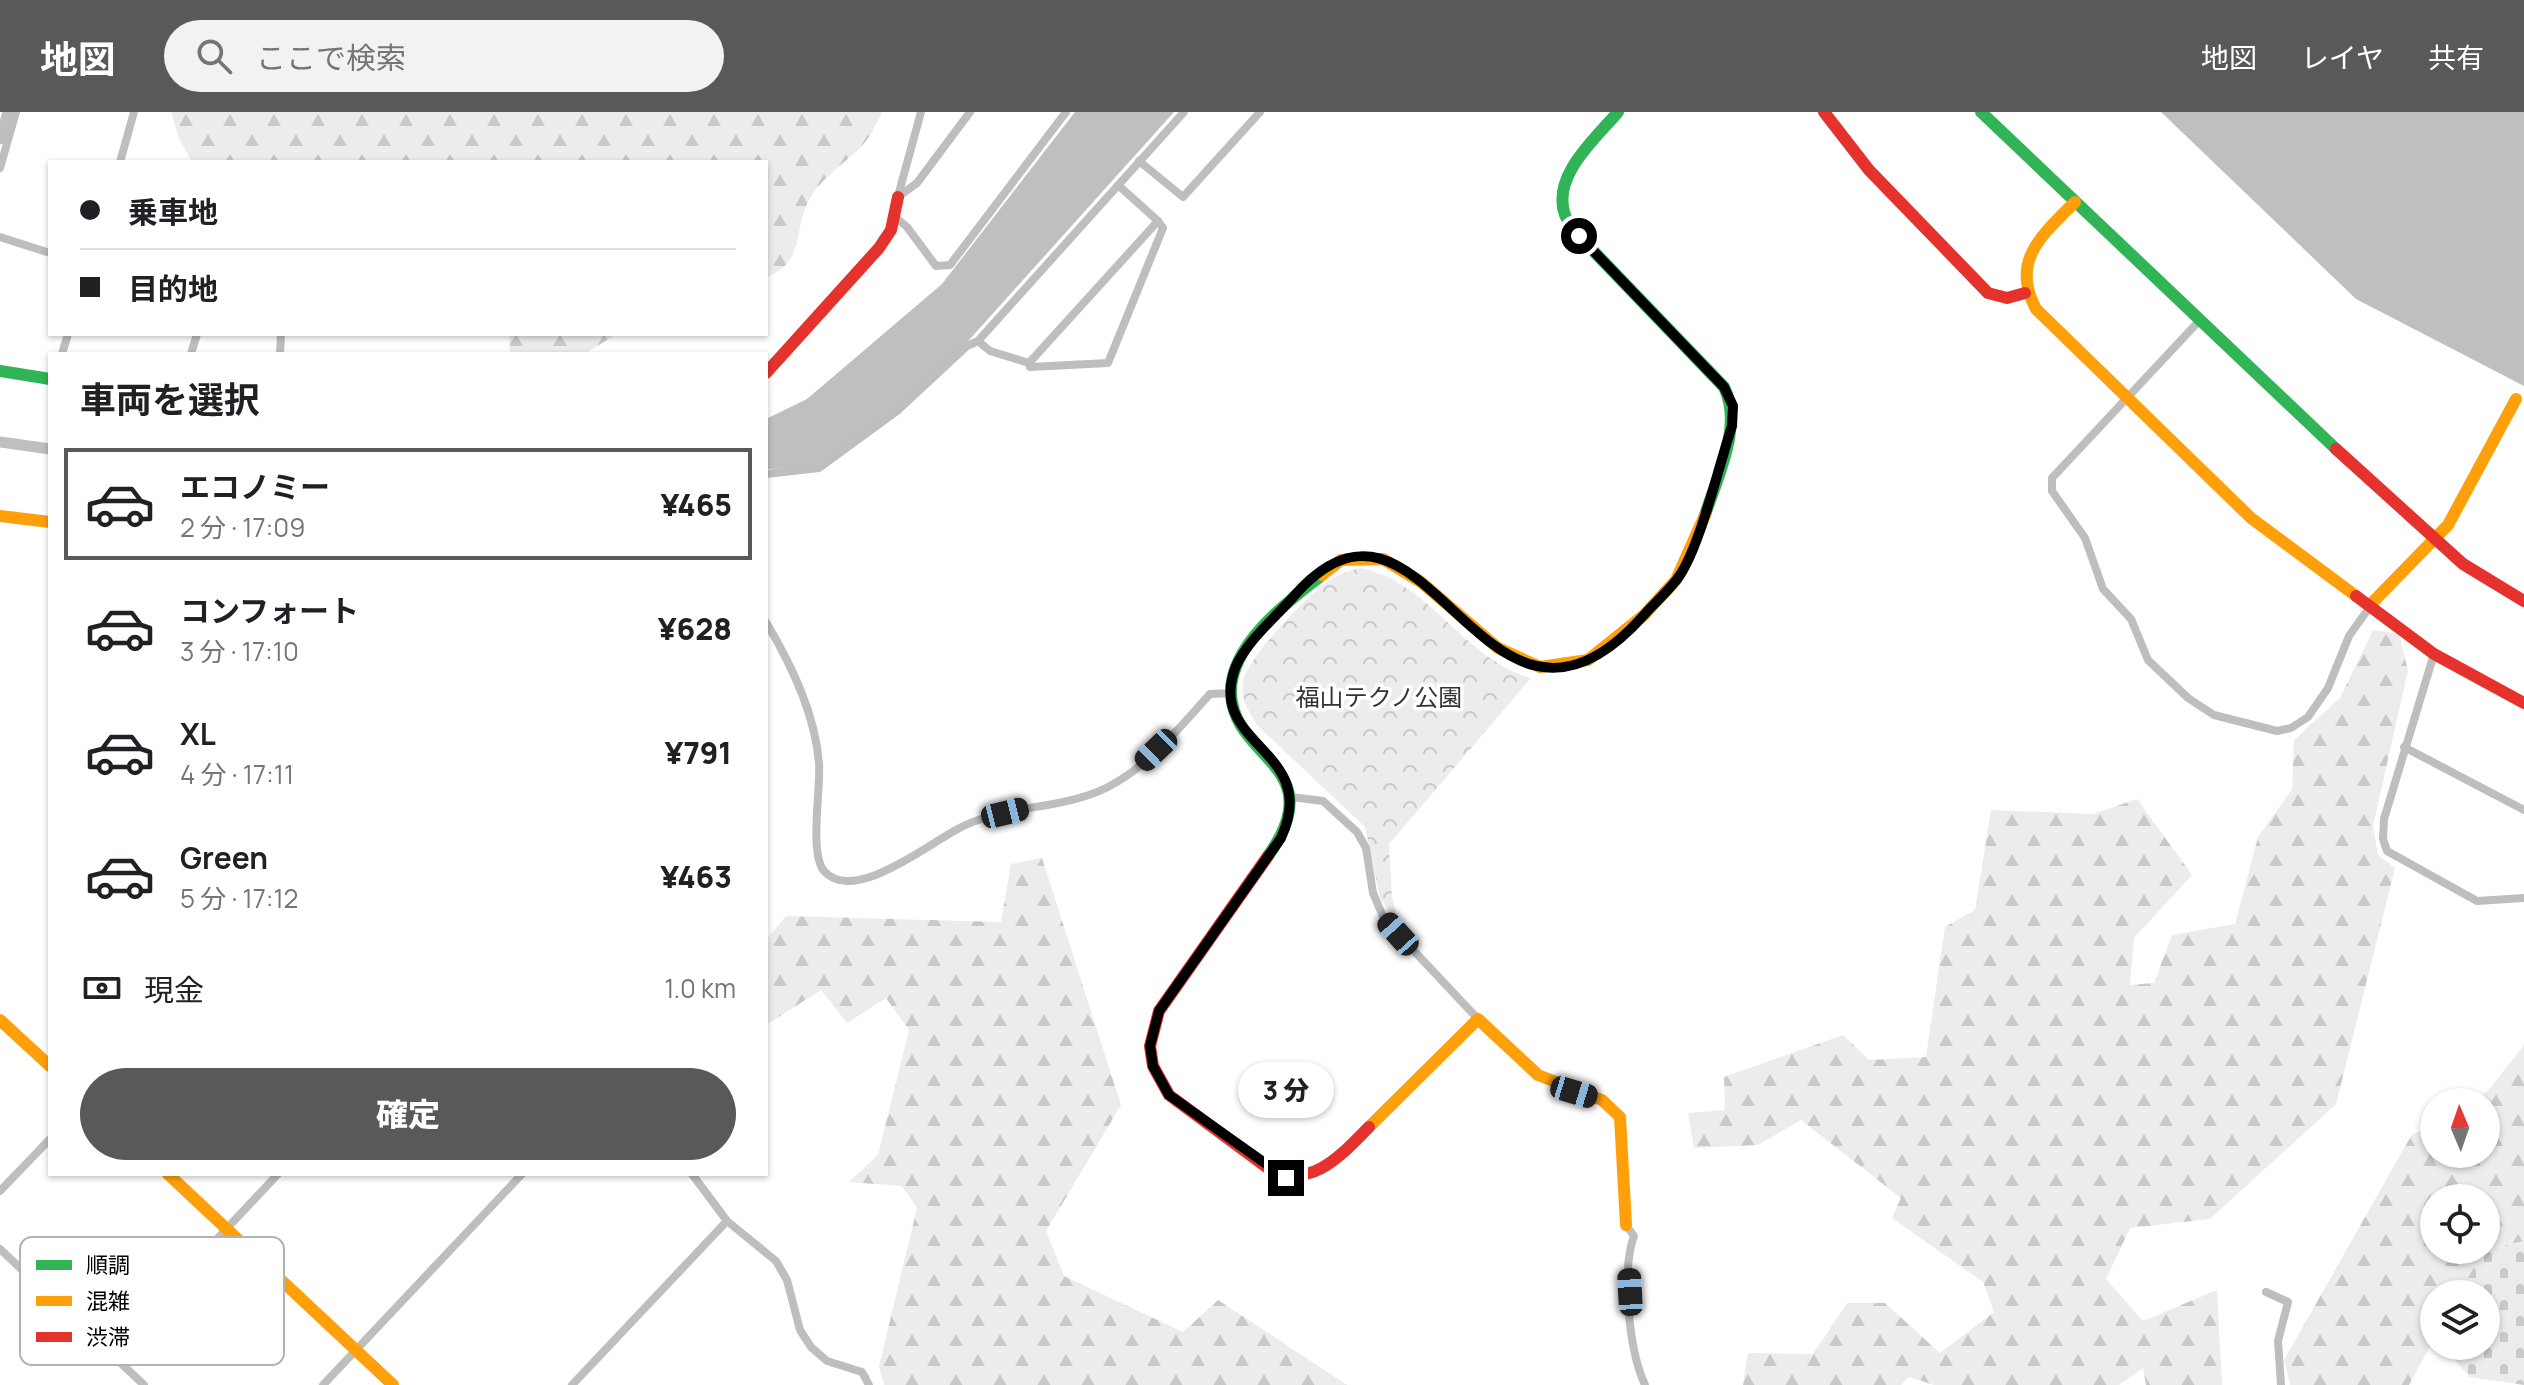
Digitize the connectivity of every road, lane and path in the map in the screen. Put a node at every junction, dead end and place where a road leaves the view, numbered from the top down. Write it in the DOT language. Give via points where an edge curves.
graph roads {
  1 [pos="16,112"];
  2 [pos="134,112"];
  3 [pos="921,112"];
  4 [pos="970,112"];
  5 [pos="1066,112"];
  6 [pos="1184,112"];
  7 [pos="1260,112"];
  8 [pos="1618,112"];
  9 [pos="1824,112"];
  10 [pos="1981,112"];
  11 [pos="121,160"];
  12 [pos="1139,161"];
  13 [pos="0,168"];
  14 [pos="1118,185"];
  15 [pos="898,197"];
  16 [pos="2075,202"];
  17 [pos="895,217"];
  18 [pos="1158,221"];
  19 [pos="0,237"];
  20 [pos="48,252"];
  21 [pos="2025,293"];
  22 [pos="2199,321"];
  23 [pos="978,341"];
  24 [pos="1029,363"];
  25 [pos="0,371"];
  26 [pos="768,371"];
  27 [pos="48,379"];
  28 [pos="2130,398"];
  29 [pos="2516,399"];
  30 [pos="768,474"];
  31 [pos="0,516"];
  32 [pos="48,522"];
  33 [pos="2432,538"];
  34 [pos="2524,601"];
  35 [pos="2371,604"];
  36 [pos="768,625"];
  37 [pos="2434,654"];
  38 [pos="1232,693"];
  39 [pos="2524,703"];
  40 [pos="2404,747"];
  41 [pos="1291,797"];
  42 [pos="2524,810"];
  43 [pos="2524,898"];
  44 [pos="1478,1019"];
  45 [pos="0,1020"];
  46 [pos="48,1064"];
  47 [pos="48,1141"];
  48 [pos="170,1176"];
  49 [pos="276,1176"];
  50 [pos="520,1176"];
  51 [pos="693,1176"];
  52 [pos="0,1191"];
  53 [pos="727,1221"];
  54 [pos="1626,1225"];
  55 [pos="227,1228"];
  56 [pos="219,1237"];
  57 [pos="237,1237"];
  58 [pos="0,1249"];
  59 [pos="20,1268"];
  60 [pos="284,1282"];
  61 [pos="2266,1292"];
  62 [pos="356,1350"];
  63 [pos="123,1365"];
  64 [pos="144,1385"];
  65 [pos="323,1385"];
  66 [pos="393,1385"];
  67 [pos="572,1385"];
  68 [pos="869,1385"];
  69 [pos="1645,1385"];
  70 [pos="2281,1385"];
  1 -- 13 [label="street"];
  2 -- 11 [label="street"];
  3 -- 15 [label="street"];
  4 -- 15 [label="street" via="917,183"];
  5 -- 17 [label="street" via="950,265 936,266"];
  6 -- 12 [label="street"];
  7 -- 12 [label="street" via="1183,197"];
  8 -- 38 [label="street" via="1573,169 1563,198 1565,214 1579,236 1724,387 1733,406 1732,426 1680,575 1622,640 1595,660 1546,668 1500,652 1403,567 1377,558 1343,561 1309,580 1247,650 1236,666"];
  9 -- 21 [label="street" via="1869,170 1988,293 2007,298"];
  10 -- 16 [label="street"];
  12 -- 14 [label="street"];
  14 -- 18 [label="street"];
  14 -- 23 [label="street"];
  15 -- 17 [label="street"];
  16 -- 21 [label="street" via="2036,242 2024,272"];
  16 -- 22 [label="street"];
  17 -- 26 [label="street" via="879,248"];
  18 -- 24 [label="street"];
  18 -- 24 [label="street" via="1163,228 1108,363"];
  19 -- 20 [label="street"];
  21 -- 28 [label="street"];
  22 -- 28 [label="street"];
  22 -- 33 [label="street"];
  23 -- 24 [label="street" via="990,351"];
  23 -- 30 [label="street" via="858,442 819,468"];
  25 -- 27 [label="street"];
  28 -- 35 [label="street" via="2251,518"];
  28 -- 35 [label="street" via="2052,478 2052,491 2085,538 2103,589 2131,619 2148,660 2168,681 2214,715 2277,731 2291,728 2318,705 2349,636"];
  29 -- 33 [label="street" via="2448,525"];
  31 -- 32 [label="street"];
  33 -- 34 [label="street"];
  33 -- 35 [label="street"];
  35 -- 37 [label="street"];
  36 -- 38 [label="street" via="787,657 814,732 820,795 817,854 832,879 844,882 908,860 957,829 986,818 1104,789 1138,768 1210,694"];
  37 -- 39 [label="street"];
  37 -- 40 [label="street"];
  38 -- 41 [label="street" via="1236,720 1273,758"];
  40 -- 42 [label="street"];
  40 -- 43 [label="street" via="2384,819 2387,851 2477,901"];
  41 -- 44 [label="street" via="1323,801 1357,832 1384,919"];
  41 -- 44 [label="street" via="1290,818 1281,838 1159,1011 1150,1046 1153,1066 1169,1095 1269,1169 1286,1178 1311,1176 1330,1165"];
  44 -- 54 [label="street" via="1538,1075 1602,1100 1620,1117"];
  45 -- 46 [label="street"];
  47 -- 52 [label="street"];
  48 -- 55 [label="street"];
  49 -- 55 [label="street"];
  50 -- 62 [label="street"];
  51 -- 53 [label="street"];
  53 -- 67 [label="street"];
  53 -- 68 [label="street" via="776,1261 811,1347 827,1361 862,1372"];
  54 -- 69 [label="street" via="1634,1236 1628,1253 1632,1332"];
  55 -- 56 [label="street"];
  55 -- 57 [label="street"];
  58 -- 59 [label="street"];
  60 -- 62 [label="street"];
  61 -- 70 [label="street" via="2288,1302 2278,1341"];
  62 -- 65 [label="street"];
  62 -- 66 [label="street"];
  63 -- 64 [label="street"];
}
